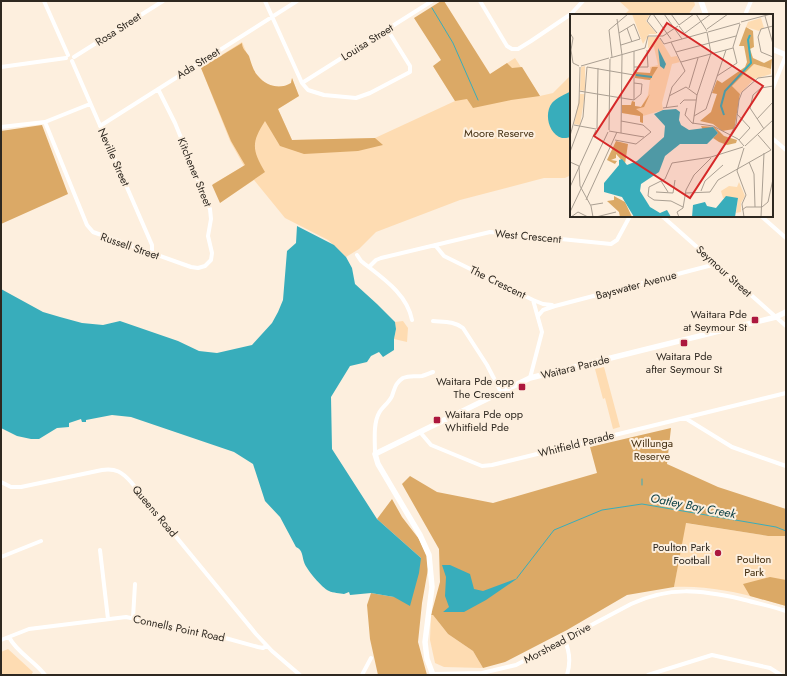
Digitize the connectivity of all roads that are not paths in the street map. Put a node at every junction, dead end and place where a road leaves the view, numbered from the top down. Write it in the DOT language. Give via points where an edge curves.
graph roads {
  1 [pos="44,1"];
  2 [pos="163,1"];
  3 [pos="265,1"];
  4 [pos="297,1"];
  5 [pos="432,1"];
  6 [pos="480,1"];
  7 [pos="583,1"];
  8 [pos="701,1"];
  9 [pos="750,1"];
  10 [pos="426,2"];
  11 [pos="571,14"];
  12 [pos="706,14"];
  13 [pos="745,14"];
  14 [pos="570,15"];
  15 [pos="272,17"];
  16 [pos="387,29"];
  17 [pos="773,49"];
  18 [pos="786,55"];
  19 [pos="67,57"];
  20 [pos="73,59"];
  21 [pos="1,67"];
  22 [pos="302,83"];
  23 [pos="773,88"];
  24 [pos="158,89"];
  25 [pos="90,104"];
  26 [pos="45,122"];
  27 [pos="100,126"];
  28 [pos="1,127"];
  29 [pos="773,139"];
  30 [pos="786,144"];
  31 [pos="785,149"];
  32 [pos="629,217"];
  33 [pos="663,217"];
  34 [pos="762,217"];
  35 [pos="786,238"];
  36 [pos="435,245"];
  37 [pos="152,254"];
  38 [pos="357,255"];
  39 [pos="211,260"];
  40 [pos="716,264"];
  41 [pos="369,267"];
  42 [pos="534,300"];
  43 [pos="554,306"];
  44 [pos="786,312"];
  45 [pos="538,316"];
  46 [pos="776,317"];
  47 [pos="412,320"];
  48 [pos="433,321"];
  49 [pos="786,326"];
  50 [pos="434,372"];
  51 [pos="530,378"];
  52 [pos="501,392"];
  53 [pos="786,393"];
  54 [pos="685,418"];
  55 [pos="420,432"];
  56 [pos="376,454"];
  57 [pos="786,466"];
  58 [pos="1,482"];
  59 [pos="41,541"];
  60 [pos="100,550"];
  61 [pos="1,557"];
  62 [pos="135,584"];
  63 [pos="786,611"];
  64 [pos="133,618"];
  65 [pos="108,619"];
  66 [pos="9,637"];
  67 [pos="564,639"];
  68 [pos="1,640"];
  69 [pos="266,646"];
  70 [pos="371,658"];
  71 [pos="433,674"];
  72 [pos="45,675"];
  73 [pos="300,675"];
  74 [pos="362,675"];
  75 [pos="567,675"];
  76 [pos="648,675"];
  77 [pos="781,675"];
  1 -- 19 [label="street"];
  2 -- 20 [label="street, Rosa Street"];
  3 -- 15 [label="street"];
  4 -- 15 [label="street, Ada Street"];
  5 -- 10 [label="street, Louisa Street"];
  6 -- 14 [label="street" via="507,46 512,49 518,49"];
  7 -- 11 [label="street"];
  8 -- 12 [label="street"];
  9 -- 13 [label="street"];
  10 -- 16 [label="street, Louisa Street"];
  15 -- 22 [label="street"];
  15 -- 24 [label="street, Ada Street"];
  16 -- 22 [label="street, Louisa Street"];
  16 -- 22 [label="street" via="410,66 411,71 407,74 356,98 324,95 308,90"];
  17 -- 18 [label="street"];
  18 -- 23 [label="street"];
  19 -- 20 [label="street" via="72,55"];
  19 -- 21 [label="street"];
  20 -- 25 [label="street, Neville Street"];
  24 -- 27 [label="street, Ada Street"];
  24 -- 39 [label="street, Kitchener Street" via="209,204 211,220 208,236"];
  25 -- 26 [label="street"];
  25 -- 27 [label="street, Neville Street"];
  26 -- 28 [label="street"];
  26 -- 37 [label="street, Russell Street" via="91,230 95,234"];
  27 -- 37 [label="street, Neville Street" via="152,245"];
  29 -- 31 [label="street"];
  30 -- 31 [label="street"];
  32 -- 36 [label="street, West Crescent" via="617,240 611,244 490,232"];
  33 -- 40 [label="street, Seymour Street"];
  34 -- 35 [label="street"];
  36 -- 41 [label="street, West Crescent" via="381,258"];
  36 -- 42 [label="street, The Crescent" via="444,256"];
  37 -- 39 [label="street, Russell Street" via="195,268 205,266"];
  38 -- 41 [label="street"];
  40 -- 43 [label="street, Bayswater Avenue"];
  40 -- 46 [label="street, Seymour Street"];
  41 -- 47 [label="street" via="399,293 410,309"];
  42 -- 43 [label="street"];
  42 -- 45 [label="street, The Crescent"];
  43 -- 45 [label="street, Bayswater Avenue" via="543,310"];
  44 -- 46 [label="street, Waitara Parade"];
  45 -- 51 [label="street, The Crescent" via="542,334"];
  46 -- 49 [label="street, Seymour Street"];
  46 -- 51 [label="street, Waitara Parade"];
  48 -- 52 [label="street" via="451,322 464,328"];
  50 -- 56 [label="street, Morshead Drive" via="422,376 409,376 396,384 392,396 377,418"];
  51 -- 52 [label="street, Waitara Parade"];
  52 -- 55 [label="street, Waitara Parade"];
  53 -- 54 [label="street, Whitfield Parade"];
  54 -- 55 [label="street, Whitfield Parade" via="482,466 431,445"];
  54 -- 57 [label="street" via="732,447"];
  55 -- 56 [label="street, Waitara Parade"];
  56 -- 71 [label="street, Morshead Drive" via="380,467 429,555 432,587 425,642"];
  58 -- 69 [label="street, Queens Road" via="11,487 21,487 102,470 121,472"];
  59 -- 61 [label="street"];
  60 -- 65 [label="street"];
  62 -- 64 [label="street"];
  63 -- 67 [label="street, Morshead Drive" via="705,592 668,593 635,602"];
  64 -- 65 [label="street, Connells Point Road"];
  64 -- 69 [label="street, Connells Point Road" via="262,648"];
  65 -- 66 [label="street, Connells Point Road" via="29,629"];
  66 -- 68 [label="street, Connells Point Road"];
  66 -- 72 [label="street" via="16,648"];
  67 -- 71 [label="street, Morshead Drive" via="516,665 482,673"];
  67 -- 75 [label="street" via="570,656"];
  69 -- 73 [label="street"];
  70 -- 74 [label="street"];
  76 -- 77 [label="street" via="712,655 770,668"];
}
